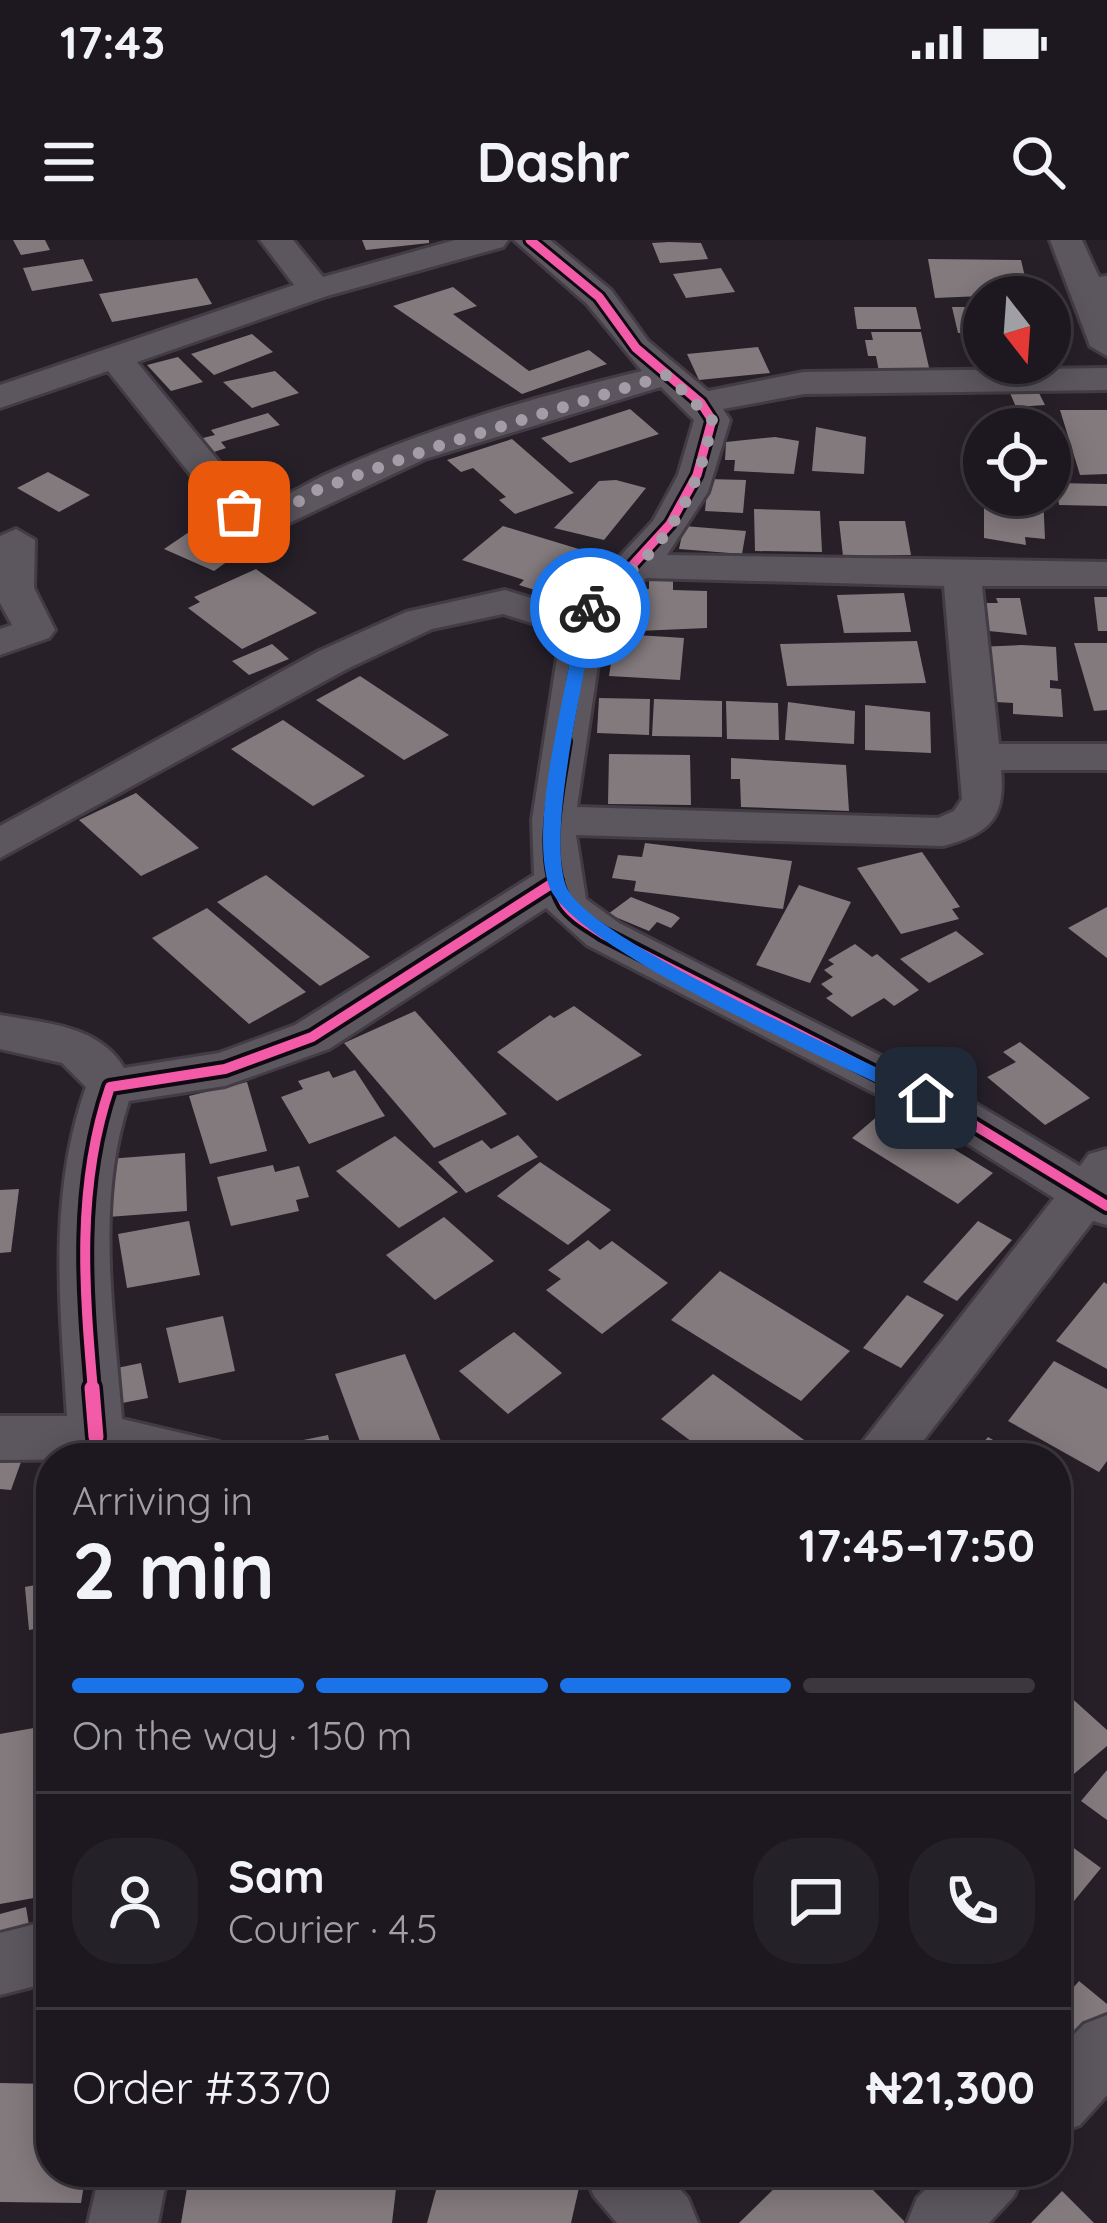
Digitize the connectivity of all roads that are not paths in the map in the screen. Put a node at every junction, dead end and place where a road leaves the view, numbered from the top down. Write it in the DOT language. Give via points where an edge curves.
graph roads {
  1 [pos="276,240"];
  2 [pos="493,240"];
  3 [pos="530,240"];
  4 [pos="1066,240"];
  5 [pos="1097,287"];
  6 [pos="315,290"];
  7 [pos="1107,346"];
  8 [pos="114,356"];
  9 [pos="667,375"];
  10 [pos="1107,379"];
  11 [pos="0,397"];
  12 [pos="701,403"];
  13 [pos="16,541"];
  14 [pos="637,566"];
  15 [pos="1107,574"];
  16 [pos="962,575"];
  17 [pos="578,625"];
  18 [pos="0,643"];
  19 [pos="979,757"];
  20 [pos="1107,757"];
  21 [pos="554,820"];
  22 [pos="0,844"];
  23 [pos="556,881"];
  24 [pos="0,1032"];
  25 [pos="110,1088"];
  26 [pos="1100,1187"];
  27 [pos="96,1437"];
  28 [pos="0,1438"];
  29 [pos="148,1443"];
  30 [pos="890,1443"];
  31 [pos="36,1955"];
  32 [pos="0,1964"];
  33 [pos="1107,2047"];
  34 [pos="1071,2085"];
  35 [pos="131,2187"];
  36 [pos="631,2187"];
  37 [pos="976,2187"];
  38 [pos="123,2223"];
  39 [pos="663,2223"];
  40 [pos="942,2223"];
  1 -- 6 [label="street"];
  2 -- 6 [label="street"];
  3 -- 9 [label="street" via="598,297"];
  4 -- 5 [label="street"];
  5 -- 7 [label="street"];
  6 -- 8 [label="street"];
  8 -- 9 [label="street" via="239,512 274,517 317,490 435,447"];
  8 -- 11 [label="street"];
  9 -- 12 [label="street"];
  10 -- 12 [label="street" via="804,383"];
  12 -- 14 [label="street" via="712,420 706,460"];
  13 -- 18 [label="street" via="10,574 35,630"];
  14 -- 16 [label="street"];
  14 -- 17 [label="street" via="605,586"];
  15 -- 16 [label="street"];
  16 -- 19 [label="street"];
  17 -- 21 [label="street"];
  17 -- 22 [label="street" via="505,602 420,620"];
  19 -- 20 [label="street"];
  19 -- 21 [label="street" via="983,799 970,821 943,832"];
  21 -- 23 [label="street"];
  23 -- 25 [label="street" via="312,1037 271,1056"];
  23 -- 26 [label="street" via="566,905 603,934"];
  24 -- 25 [label="street" via="79,1047 102,1065"];
  25 -- 27 [label="street" via="94,1123 85,1257"];
  26 -- 30 [label="street"];
  27 -- 28 [label="street"];
  27 -- 29 [label="street"];
  31 -- 32 [label="street"];
  33 -- 34 [label="street"];
  35 -- 38 [label="street"];
  36 -- 39 [label="street"];
  37 -- 40 [label="street"];
}
